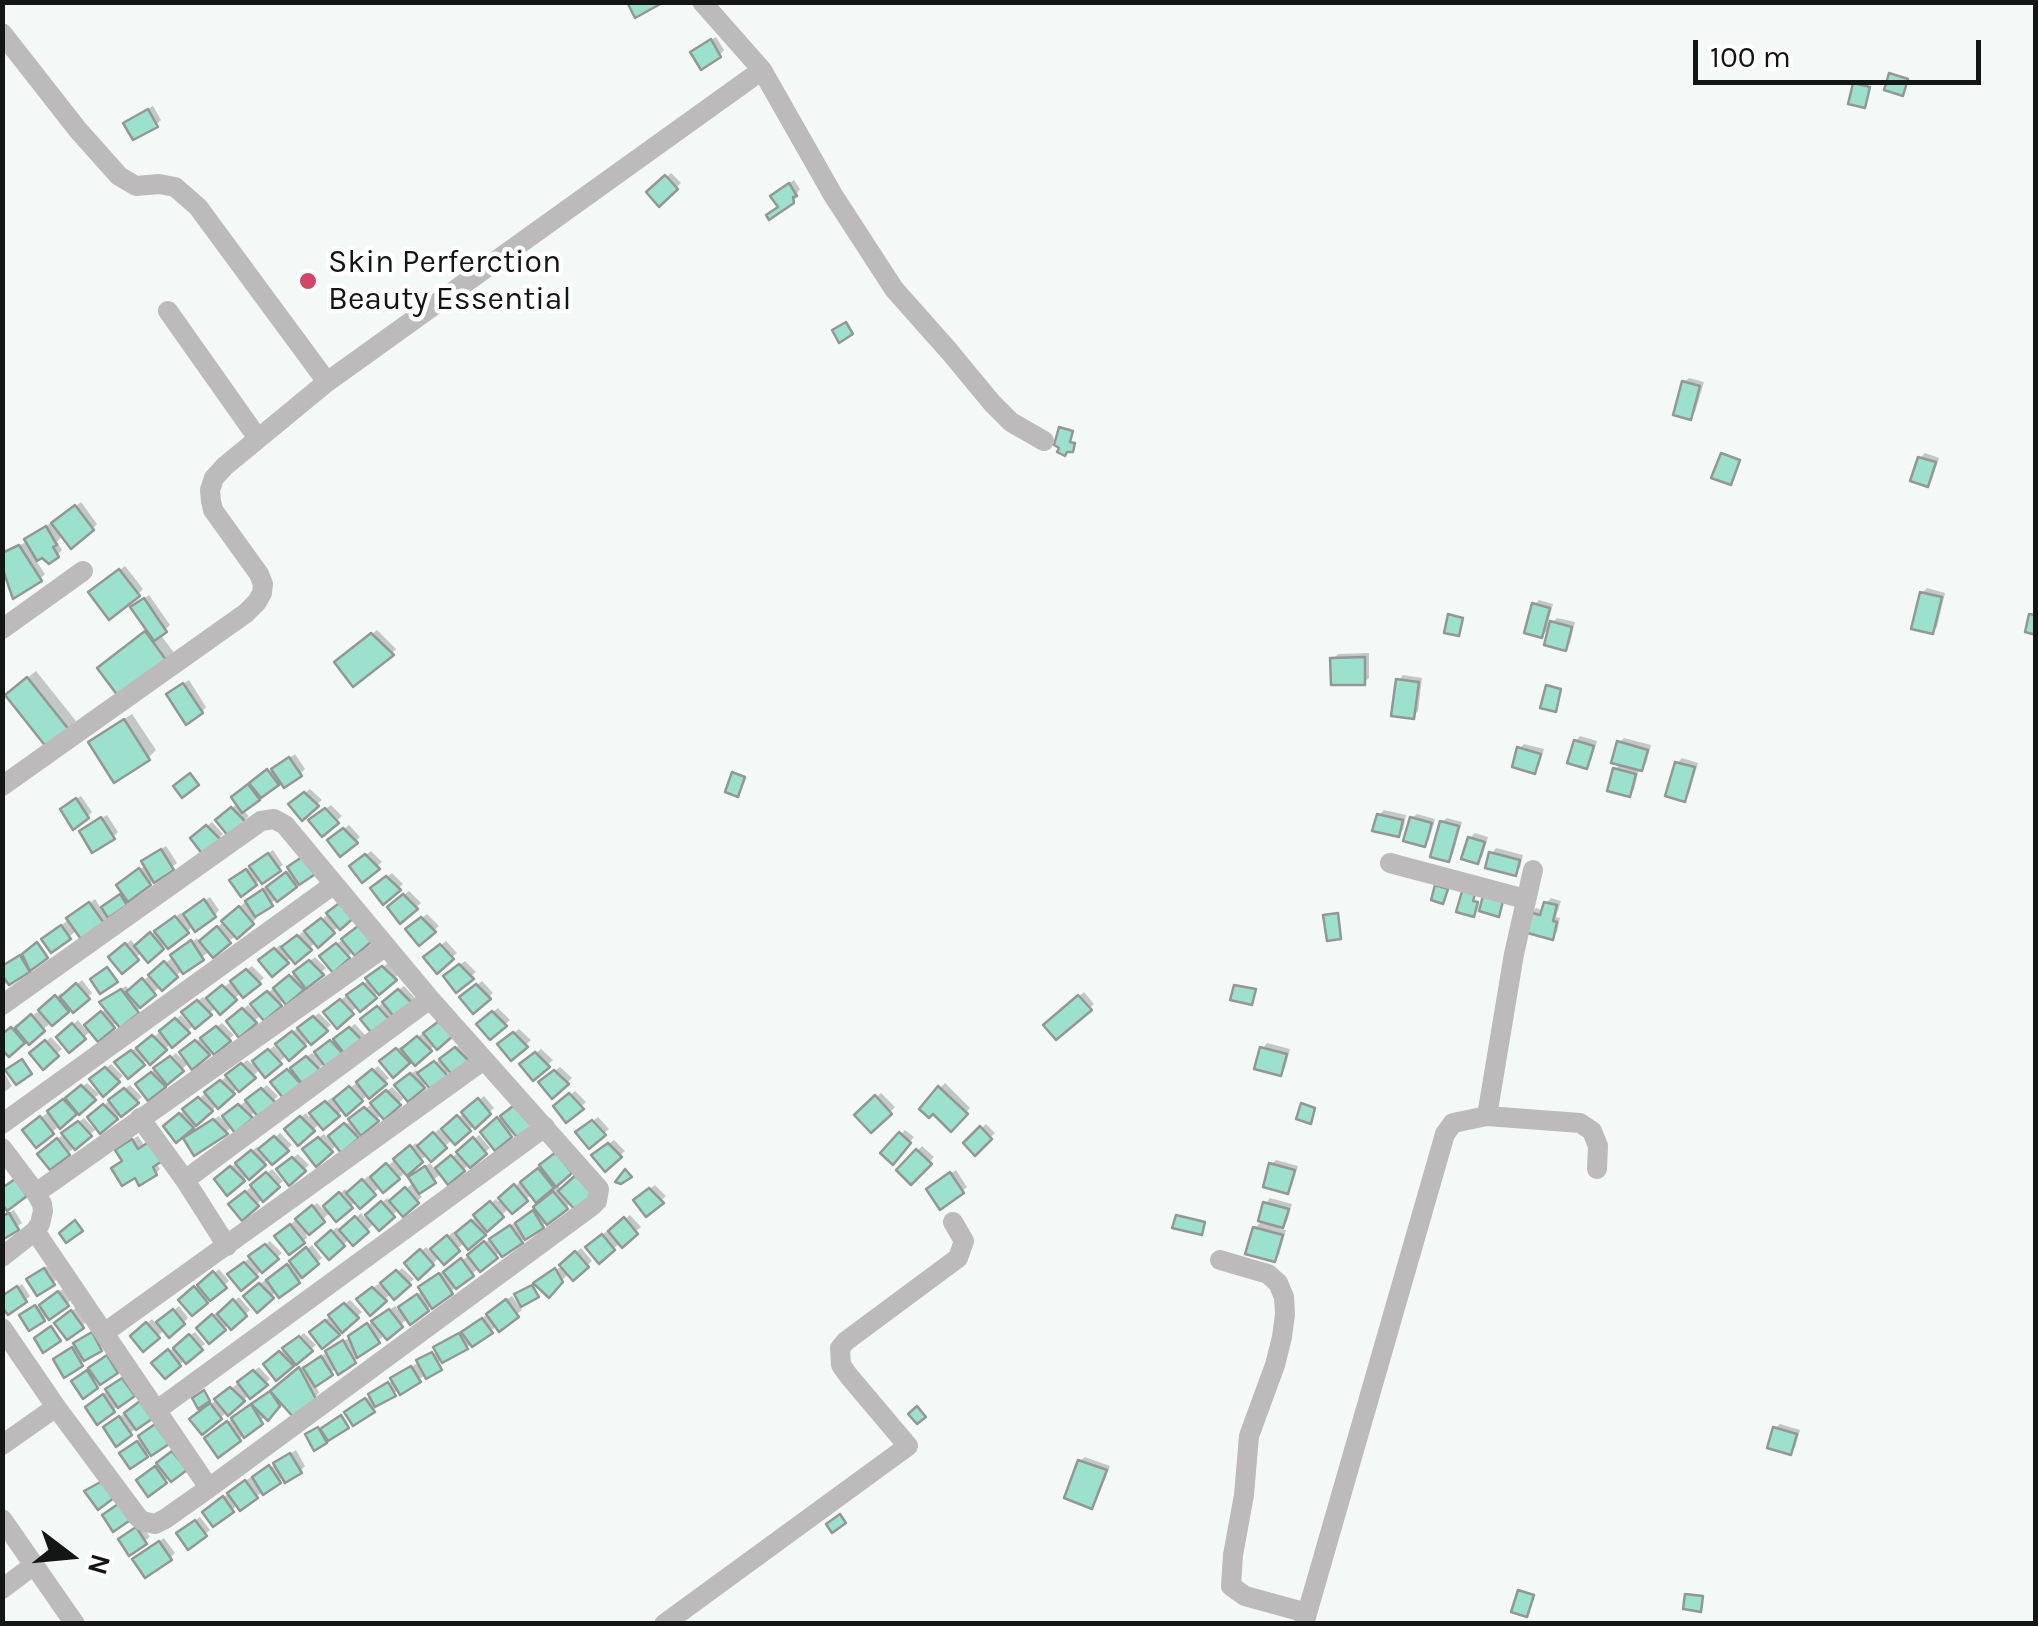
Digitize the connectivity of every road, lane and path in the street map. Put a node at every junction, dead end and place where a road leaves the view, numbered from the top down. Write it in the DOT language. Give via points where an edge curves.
graph roads {
  1 [pos="702,2"];
  2 [pos="2,33"];
  3 [pos="762,70"];
  4 [pos="168,311"];
  5 [pos="327,382"];
  6 [pos="258,437"];
  7 [pos="1044,441"];
  8 [pos="83,571"];
  9 [pos="2,628"];
  10 [pos="2,786"];
  11 [pos="1390,863"];
  12 [pos="1532,870"];
  13 [pos="333,885"];
  14 [pos="1525,899"];
  15 [pos="386,946"];
  16 [pos="430,999"];
  17 [pos="2,1005"];
  18 [pos="484,1060"];
  19 [pos="1487,1116"];
  20 [pos="140,1118"];
  21 [pos="2,1124"];
  22 [pos="545,1127"];
  23 [pos="2,1148"];
  24 [pos="1597,1169"];
  25 [pos="185,1180"];
  26 [pos="36,1193"];
  27 [pos="953,1222"];
  28 [pos="35,1232"];
  29 [pos="227,1246"];
  30 [pos="2,1257"];
  31 [pos="1220,1260"];
  32 [pos="2,1328"];
  33 [pos="104,1332"];
  34 [pos="56,1407"];
  35 [pos="157,1410"];
  36 [pos="2,1445"];
  37 [pos="209,1488"];
  38 [pos="2,1520"];
  39 [pos="34,1566"];
  40 [pos="2,1588"];
  41 [pos="1305,1618"];
  42 [pos="74,1624"];
  43 [pos="664,1624"];
  1 -- 3 [label="street"];
  2 -- 5 [label="street" via="120,176 188,197"];
  3 -- 5 [label="street"];
  3 -- 7 [label="street" via="894,289 992,403"];
  4 -- 6 [label="street"];
  5 -- 6 [label="street"];
  6 -- 10 [label="street" via="214,478 210,490 213,510 259,574 257,602"];
  8 -- 9 [label="street"];
  11 -- 14 [label="street"];
  12 -- 14 [label="street"];
  13 -- 15 [label="street"];
  13 -- 17 [label="street" via="285,825 274,818 261,821"];
  13 -- 21 [label="street"];
  14 -- 19 [label="street"];
  15 -- 16 [label="street"];
  15 -- 20 [label="street"];
  16 -- 18 [label="street"];
  16 -- 25 [label="street"];
  18 -- 22 [label="street"];
  18 -- 29 [label="street"];
  19 -- 24 [label="street" via="1580,1123 1598,1146"];
  19 -- 41 [label="street" via="1453,1123 1439,1148"];
  20 -- 25 [label="street"];
  20 -- 26 [label="street"];
  22 -- 35 [label="street"];
  22 -- 37 [label="street" via="597,1185 592,1206"];
  23 -- 26 [label="street"];
  25 -- 29 [label="street"];
  26 -- 28 [label="street" via="43,1211"];
  27 -- 43 [label="street" via="964,1241 958,1258 840,1348 841,1365 908,1446"];
  28 -- 30 [label="street"];
  28 -- 33 [label="street"];
  29 -- 33 [label="street"];
  31 -- 41 [label="street" via="1268,1274 1284,1297 1285,1314 1249,1436 1231,1586"];
  32 -- 34 [label="street"];
  33 -- 35 [label="street"];
  34 -- 36 [label="street"];
  34 -- 37 [label="street" via="142,1521 165,1520"];
  35 -- 37 [label="street"];
  38 -- 39 [label="street"];
  39 -- 40 [label="street"];
  39 -- 42 [label="street"];
}
